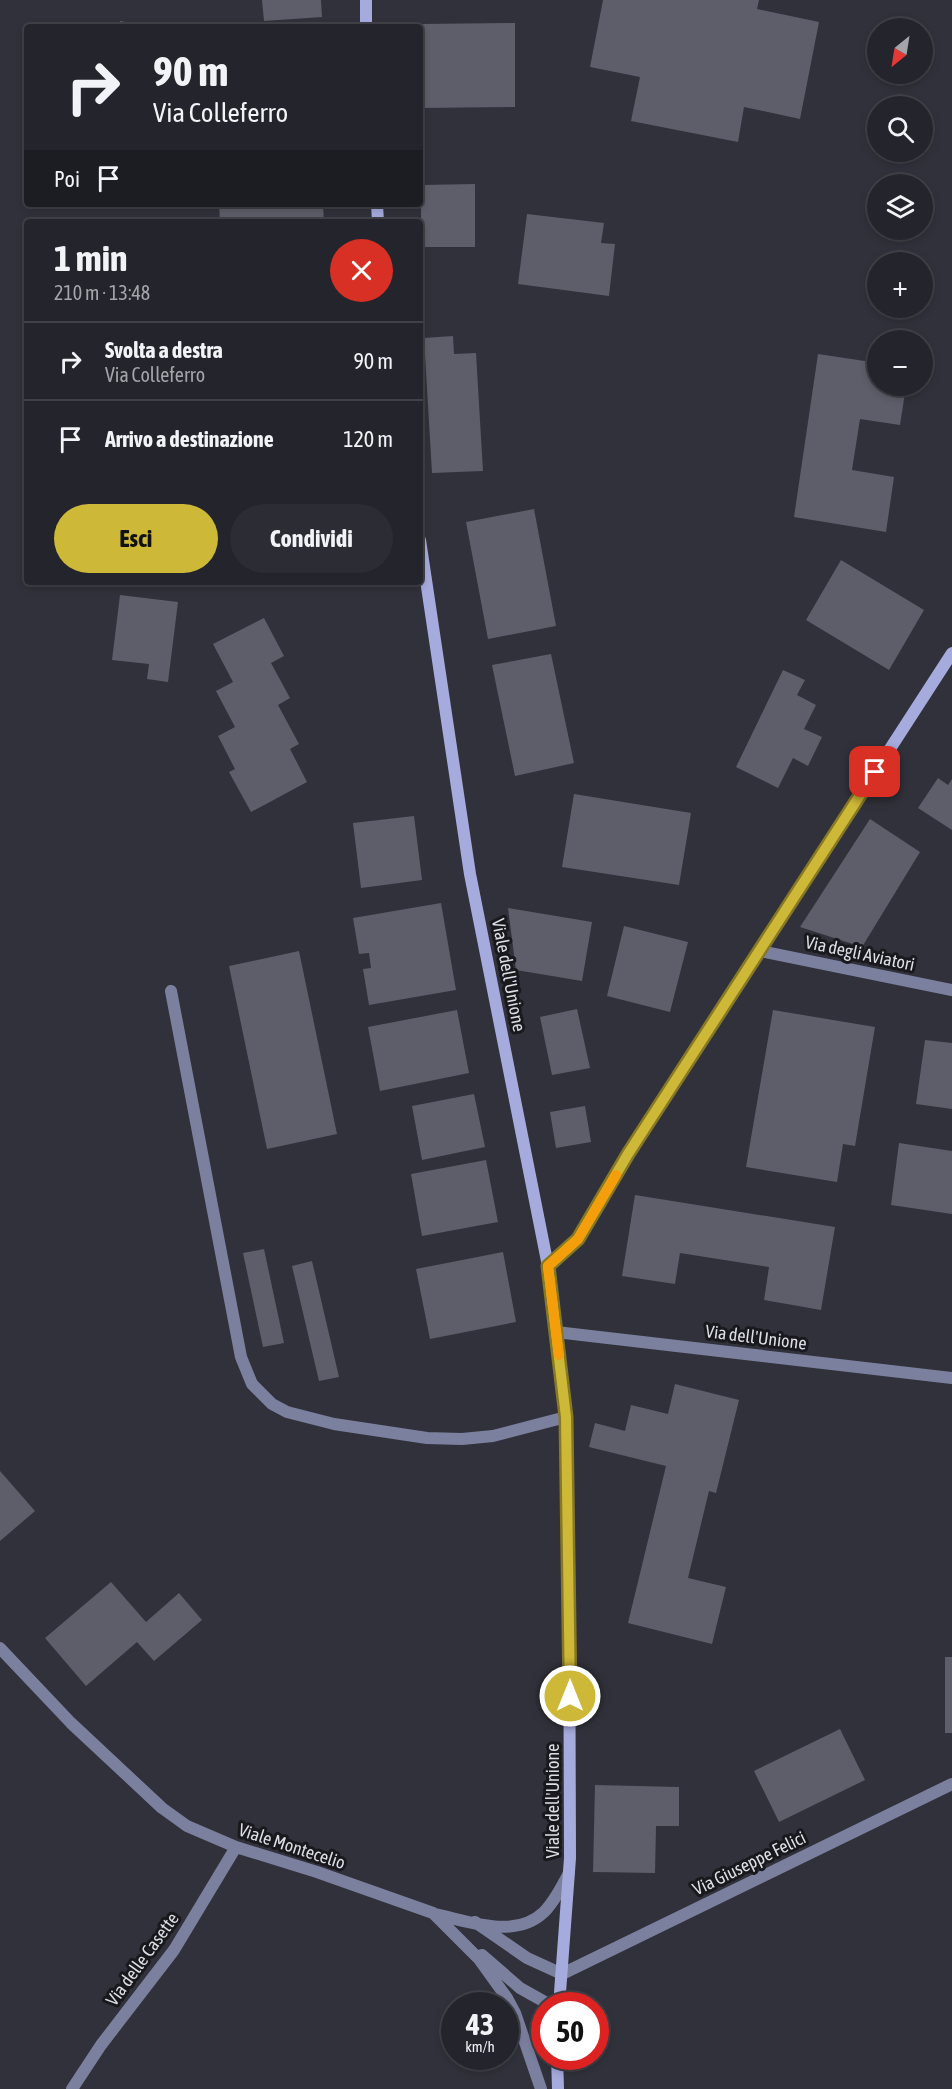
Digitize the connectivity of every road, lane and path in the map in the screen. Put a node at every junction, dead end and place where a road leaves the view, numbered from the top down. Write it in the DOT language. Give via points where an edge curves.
graph roads {
  1 [pos="366,0"];
  2 [pos="366,24"];
  3 [pos="423,560"];
  4 [pos="952,653"];
  5 [pos="760,951"];
  6 [pos="952,990"];
  7 [pos="171,991"];
  8 [pos="548,1266"];
  9 [pos="556,1332"];
  10 [pos="952,1378"];
  11 [pos="566,1417"];
  12 [pos="0,1648"];
  13 [pos="952,1784"];
  14 [pos="236,1847"];
  15 [pos="569,1873"];
  16 [pos="433,1913"];
  17 [pos="475,1922"];
  18 [pos="459,1939"];
  19 [pos="562,1974"];
  20 [pos="560,1992"];
  21 [pos="531,1994"];
  22 [pos="557,2070"];
  23 [pos="72,2089"];
  24 [pos="541,2089"];
  25 [pos="558,2089"];
  1 -- 2 [label="main road"];
  3 -- 8 [label="main road, Viale dell'Unione" via="470,874"];
  4 -- 5 [label="main road"];
  5 -- 6 [label="street, Via degli Aviatori"];
  5 -- 8 [label="main road" via="628,1154 578,1239"];
  7 -- 11 [label="street" via="241,1357 258,1392 278,1408 316,1420 439,1439 494,1436"];
  8 -- 9 [label="main road, Viale dell'Unione"];
  9 -- 10 [label="street, Via dell'Unione"];
  9 -- 11 [label="main road, Viale dell'Unione"];
  11 -- 15 [label="main road, Viale dell'Unione"];
  12 -- 14 [label="street, Viale Montecelio" via="71,1723 162,1808 193,1829"];
  13 -- 19 [label="street, Via Giuseppe Felici"];
  14 -- 16 [label="street, Viale Montecelio"];
  14 -- 23 [label="street, Via delle Casette" via="174,1950"];
  15 -- 17 [label="street" via="551,1903 534,1920 511,1928"];
  15 -- 19 [label="main road, Viale dell'Unione"];
  16 -- 17 [label="street"];
  16 -- 18 [label="street, Viale Montecelio"];
  17 -- 19 [label="street" via="527,1958"];
  18 -- 21 [label="street"];
  18 -- 24 [label="street, Viale Montecelio" via="507,1998"];
  19 -- 20 [label="main road, Viale dell'Unione"];
  22 -- 25 [label="main road"];
}
